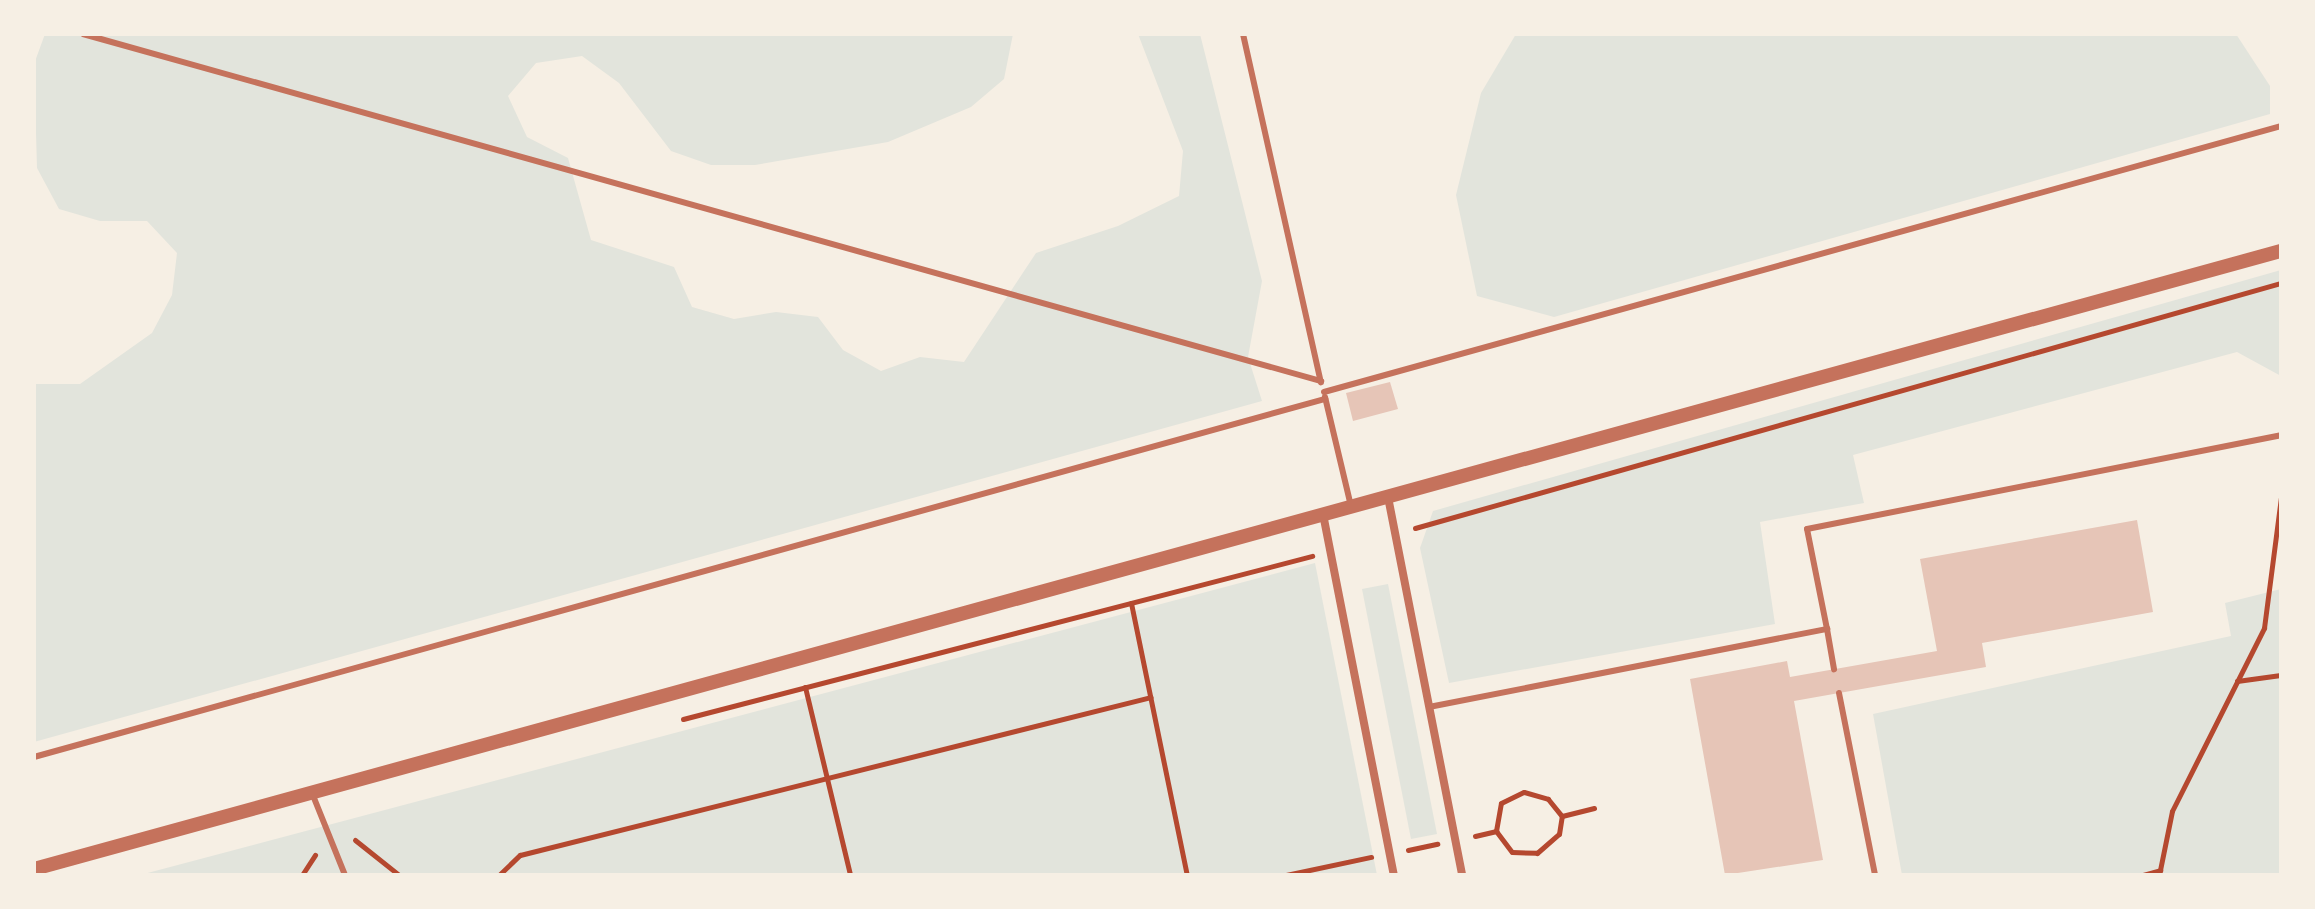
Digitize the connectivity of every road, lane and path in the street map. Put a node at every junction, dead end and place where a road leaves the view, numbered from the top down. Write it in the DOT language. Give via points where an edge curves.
graph roads {
  1 [pos="83,34"];
  2 [pos="1243,34"];
  3 [pos="2281,126"];
  4 [pos="2281,251"];
  5 [pos="2281,283"];
  6 [pos="1321,381"];
  7 [pos="1324,396"];
  8 [pos="2281,435"];
  9 [pos="1388,497"];
  10 [pos="2281,497"];
  11 [pos="1351,506"];
  12 [pos="1323,514"];
  13 [pos="1395,534"];
  14 [pos="1331,551"];
  15 [pos="1131,603"];
  16 [pos="1827,629"];
  17 [pos="1834,669"];
  18 [pos="2281,675"];
  19 [pos="2236,681"];
  20 [pos="805,687"];
  21 [pos="1839,693"];
  22 [pos="1151,697"];
  23 [pos="1429,707"];
  24 [pos="671,723"];
  25 [pos="34,757"];
  26 [pos="826,776"];
  27 [pos="312,793"];
  28 [pos="1594,808"];
  29 [pos="322,815"];
  30 [pos="1562,816"];
  31 [pos="1496,831"];
  32 [pos="1456,841"];
  33 [pos="1390,853"];
  34 [pos="34,869"];
  35 [pos="2159,872"];
  36 [pos="345,875"];
  37 [pos="399,875"];
  38 [pos="499,875"];
  39 [pos="850,875"];
  40 [pos="1187,875"];
  41 [pos="1286,875"];
  42 [pos="1394,875"];
  43 [pos="1462,875"];
  44 [pos="1875,875"];
  45 [pos="2143,875"];
  1 -- 6 [label="lane"];
  2 -- 6 [label="lane"];
  3 -- 7 [label="lane"];
  4 -- 9 [label="street"];
  5 -- 13 [label="path"];
  6 -- 7 [label="lane"];
  7 -- 11 [label="lane"];
  7 -- 25 [label="lane"];
  8 -- 16 [label="lane" via="1807,529"];
  9 -- 11 [label="street"];
  9 -- 13 [label="street"];
  10 -- 19 [label="path" via="2264,628"];
  11 -- 12 [label="street"];
  12 -- 14 [label="street"];
  12 -- 27 [label="street"];
  13 -- 23 [label="street"];
  14 -- 15 [label="path"];
  14 -- 33 [label="street"];
  15 -- 20 [label="path"];
  15 -- 22 [label="path"];
  16 -- 17 [label="lane"];
  16 -- 23 [label="lane"];
  18 -- 19 [label="path"];
  19 -- 35 [label="path" via="2172,811"];
  20 -- 24 [label="path"];
  20 -- 26 [label="path"];
  21 -- 44 [label="lane"];
  22 -- 26 [label="path"];
  22 -- 40 [label="path"];
  23 -- 32 [label="street"];
  26 -- 38 [label="path" via="520,855"];
  26 -- 39 [label="path"];
  27 -- 29 [label="lane"];
  27 -- 34 [label="street"];
  28 -- 30 [label="path"];
  29 -- 36 [label="lane"];
  29 -- 37 [label="path"];
  30 -- 31 [label="path" via="1559,834 1537,853 1512,852"];
  30 -- 31 [label="path" via="1548,799 1524,792 1501,803"];
  31 -- 32 [label="path"];
  32 -- 33 [label="path"];
  32 -- 43 [label="street"];
  33 -- 41 [label="path"];
  33 -- 42 [label="street"];
  35 -- 45 [label="path"];
}
